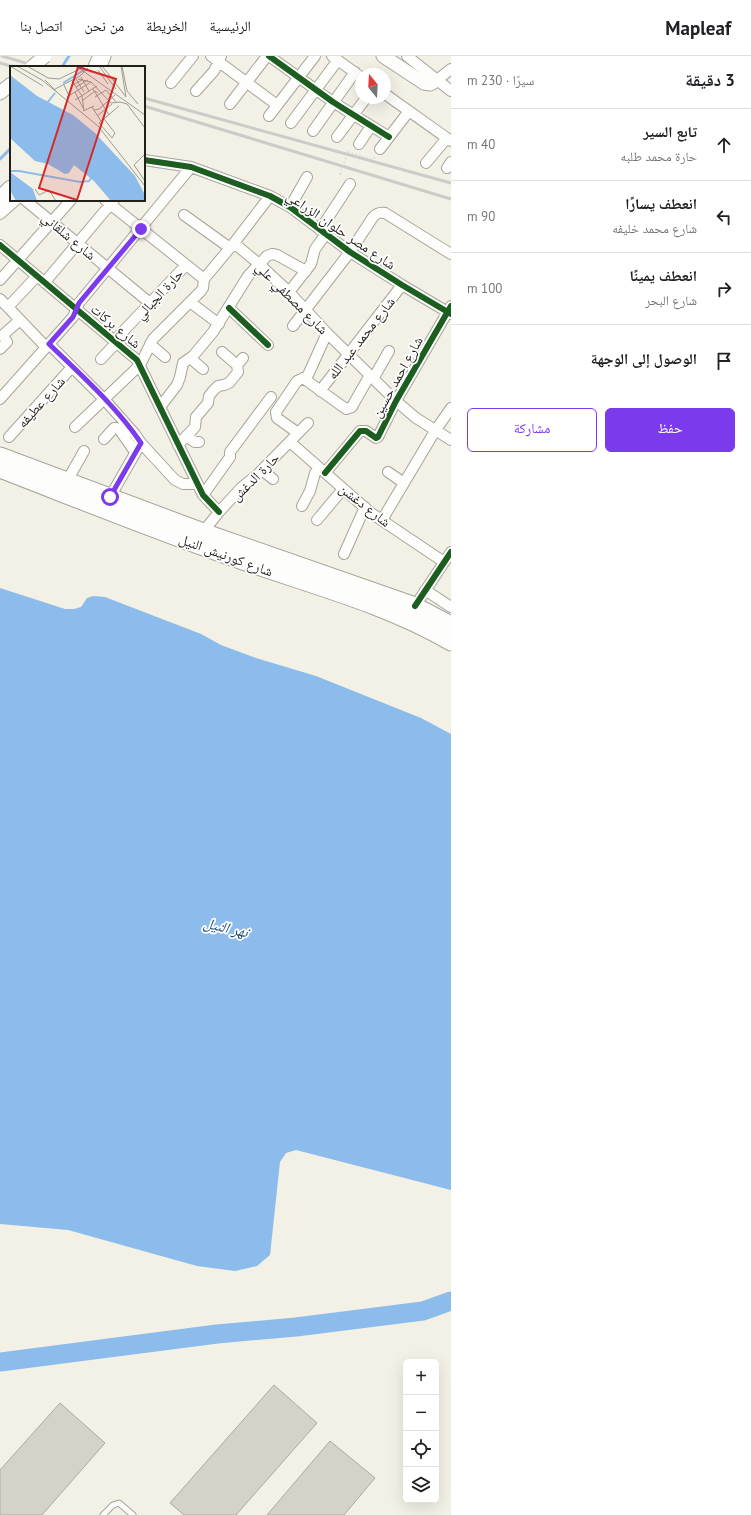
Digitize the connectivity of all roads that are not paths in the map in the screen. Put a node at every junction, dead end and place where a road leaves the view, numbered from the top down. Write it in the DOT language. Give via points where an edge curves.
graph roads {
  1 [pos="45,56"];
  2 [pos="102,56"];
  3 [pos="193,56"];
  4 [pos="268,56"];
  5 [pos="315,56"];
  6 [pos="383,56"];
  7 [pos="413,57"];
  8 [pos="217,58"];
  9 [pos="335,58"];
  10 [pos="33,66"];
  11 [pos="97,66"];
  12 [pos="451,69"];
  13 [pos="355,73"];
  14 [pos="298,77"];
  15 [pos="355,78"];
  16 [pos="437,80"];
  17 [pos="247,82"];
  18 [pos="171,84"];
  19 [pos="10,85"];
  20 [pos="316,90"];
  21 [pos="451,91"];
  22 [pos="196,92"];
  23 [pos="0,93"];
  24 [pos="391,98"];
  25 [pos="333,102"];
  26 [pos="230,104"];
  27 [pos="361,104"];
  28 [pos="277,105"];
  29 [pos="409,111"];
  30 [pos="353,115"];
  31 [pos="269,116"];
  32 [pos="291,123"];
  33 [pos="371,126"];
  34 [pos="313,131"];
  35 [pos="336,137"];
  36 [pos="389,137"];
  37 [pos="449,140"];
  38 [pos="359,144"];
  39 [pos="380,149"];
  40 [pos="146,162"];
  41 [pos="426,163"];
  42 [pos="191,166"];
  43 [pos="307,176"];
  44 [pos="350,184"];
  45 [pos="10,190"];
  46 [pos="270,196"];
  47 [pos="0,200"];
  48 [pos="15,201"];
  49 [pos="26,201"];
  50 [pos="70,201"];
  51 [pos="110,201"];
  52 [pos="290,207"];
  53 [pos="0,214"];
  54 [pos="184,215"];
  55 [pos="52,221"];
  56 [pos="141,229"];
  57 [pos="323,232"];
  58 [pos="78,243"];
  59 [pos="0,245"];
  60 [pos="232,246"];
  61 [pos="350,252"];
  62 [pos="451,254"];
  63 [pos="18,260"];
  64 [pos="259,264"];
  65 [pos="186,265"];
  66 [pos="108,268"];
  67 [pos="306,271"];
  68 [pos="41,279"];
  69 [pos="204,279"];
  70 [pos="0,280"];
  71 [pos="402,285"];
  72 [pos="289,292"];
  73 [pos="0,299"];
  74 [pos="190,302"];
  75 [pos="150,303"];
  76 [pos="8,307"];
  77 [pos="76,308"];
  78 [pos="229,308"];
  79 [pos="306,310"];
  80 [pos="450,311"];
  81 [pos="20,320"];
  82 [pos="219,324"];
  83 [pos="293,326"];
  84 [pos="327,333"];
  85 [pos="116,341"];
  86 [pos="150,344"];
  87 [pos="268,345"];
  88 [pos="48,346"];
  89 [pos="0,349"];
  90 [pos="222,352"];
  91 [pos="389,352"];
  92 [pos="348,354"];
  93 [pos="165,357"];
  94 [pos="190,358"];
  95 [pos="101,359"];
  96 [pos="140,365"];
  97 [pos="72,366"];
  98 [pos="203,369"];
  99 [pos="372,377"];
  100 [pos="304,378"];
  101 [pos="320,391"];
  102 [pos="272,397"];
  103 [pos="104,399"];
  104 [pos="0,400"];
  105 [pos="396,401"];
  106 [pos="160,407"];
  107 [pos="451,408"];
  108 [pos="308,423"];
  109 [pos="75,427"];
  110 [pos="436,431"];
  111 [pos="298,433"];
  112 [pos="186,436"];
  113 [pos="9,437"];
  114 [pos="104,439"];
  115 [pos="451,440"];
  116 [pos="199,442"];
  117 [pos="290,442"];
  118 [pos="141,443"];
  119 [pos="178,445"];
  120 [pos="84,451"];
  121 [pos="135,452"];
  122 [pos="0,456"];
  123 [pos="0,469"];
  124 [pos="262,470"];
  125 [pos="322,470"];
  126 [pos="388,472"];
  127 [pos="274,479"];
  128 [pos="67,481"];
  129 [pos="404,483"];
  130 [pos="197,484"];
  131 [pos="343,489"];
  132 [pos="203,495"];
  133 [pos="110,497"];
  134 [pos="302,506"];
  135 [pos="365,507"];
  136 [pos="219,512"];
  137 [pos="317,520"];
  138 [pos="382,520"];
  139 [pos="204,532"];
  140 [pos="451,552"];
  141 [pos="344,554"];
  142 [pos="444,562"];
  143 [pos="425,590"];
  144 [pos="415,606"];
  145 [pos="451,607"];
  146 [pos="451,625"];
  147 [pos="451,642"];
  148 [pos="103,1515"];
  149 [pos="133,1515"];
  1 -- 10 [label="main road, bridge"];
  2 -- 11 [label="highway"];
  3 -- 18 [label="street"];
  4 -- 14 [label="street"];
  4 -- 17 [label="street"];
  5 -- 14 [label="street"];
  6 -- 16 [label="main road" via="424,83 430,84"];
  7 -- 16 [label="street"];
  8 -- 17 [label="street"];
  8 -- 22 [label="street" via="214,71"];
  9 -- 13 [label="street"];
  9 -- 20 [label="street"];
  12 -- 16 [label="street"];
  14 -- 20 [label="street"];
  14 -- 28 [label="street"];
  15 -- 25 [label="street"];
  16 -- 21 [label="street"];
  17 -- 26 [label="street"];
  17 -- 28 [label="street"];
  19 -- 23 [label="main road"];
  20 -- 25 [label="street"];
  20 -- 32 [label="street"];
  24 -- 29 [label="street"];
  25 -- 30 [label="street"];
  25 -- 34 [label="street"];
  27 -- 30 [label="street"];
  28 -- 31 [label="street"];
  29 -- 36 [label="street"];
  29 -- 37 [label="street"];
  30 -- 33 [label="street"];
  30 -- 35 [label="street"];
  33 -- 36 [label="street"];
  33 -- 38 [label="street"];
  36 -- 39 [label="street"];
  37 -- 41 [label="street"];
  40 -- 42 [label="street, شارع مصر حلوان الزراعي"];
  42 -- 46 [label="street, شارع مصر حلوان الزراعي"];
  42 -- 56 [label="street"];
  43 -- 52 [label="street"];
  44 -- 57 [label="street"];
  45 -- 47 [label="highway"];
  46 -- 52 [label="street, شارع مصر حلوان الزراعي"];
  46 -- 60 [label="street"];
  48 -- 53 [label="street"];
  49 -- 55 [label="street, شارع شلقاني"];
  50 -- 55 [label="street"];
  51 -- 56 [label="street"];
  51 -- 58 [label="street"];
  52 -- 57 [label="street, شارع مصر حلوان الزراعي"];
  54 -- 60 [label="street, شارع مصطفي علي"];
  55 -- 58 [label="street, شارع شلقاني"];
  55 -- 63 [label="street"];
  56 -- 65 [label="street"];
  56 -- 66 [label="street"];
  57 -- 61 [label="street, شارع مصر حلوان الزراعي"];
  57 -- 67 [label="street"];
  58 -- 66 [label="street, شارع شلقاني"];
  58 -- 68 [label="street"];
  59 -- 63 [label="street, شارع بركات"];
  60 -- 64 [label="street, شارع مصطفي علي"];
  60 -- 69 [label="street"];
  61 -- 62 [label="street" via="373,217 381,212"];
  61 -- 71 [label="street, شارع مصر حلوان الزراعي"];
  61 -- 79 [label="street"];
  63 -- 68 [label="street, شارع بركات"];
  63 -- 70 [label="street"];
  64 -- 67 [label="street" via="272,254"];
  64 -- 72 [label="street, شارع مصطفي علي"];
  64 -- 78 [label="street" via="248,276"];
  65 -- 69 [label="street"];
  65 -- 75 [label="street, حارة الجبالي"];
  66 -- 75 [label="street, شارع شلقاني"];
  66 -- 77 [label="street"];
  67 -- 72 [label="street"];
  68 -- 76 [label="street"];
  68 -- 77 [label="street, شارع بركات"];
  69 -- 74 [label="street" via="204,288"];
  71 -- 80 [label="street, شارع مصر حلوان الزراعي"];
  71 -- 92 [label="street, شارع محمد عبد الله"];
  72 -- 79 [label="street, شارع مصطفي علي"];
  73 -- 76 [label="street"];
  74 -- 82 [label="street"];
  74 -- 86 [label="street" via="162,328"];
  75 -- 85 [label="street, حارة الجبالي"];
  76 -- 81 [label="street"];
  77 -- 85 [label="street, شارع بركات"];
  77 -- 88 [label="street" via="73,317"];
  78 -- 82 [label="street"];
  78 -- 87 [label="street"];
  79 -- 83 [label="street"];
  79 -- 84 [label="street, شارع مصطفي علي"];
  80 -- 105 [label="street, شارع احمد حسين"];
  81 -- 88 [label="street"];
  81 -- 89 [label="street" via="4,334 6,342"];
  82 -- 94 [label="street"];
  84 -- 92 [label="street, شارع مصطفي علي"];
  84 -- 100 [label="street" via="309,373"];
  85 -- 95 [label="street, حارة الجبالي"];
  85 -- 96 [label="street, شارع بركات" via="136,358"];
  86 -- 93 [label="street"];
  86 -- 96 [label="street"];
  88 -- 97 [label="street"];
  88 -- 104 [label="street"];
  90 -- 112 [label="street" via="240,361 238,372 229,383 218,386 213,391 208,403 196,417 195,427"];
  91 -- 99 [label="street"];
  92 -- 99 [label="street, شارع مصطفي علي"];
  92 -- 101 [label="street, شارع محمد عبد الله"];
  94 -- 98 [label="street"];
  94 -- 106 [label="street" via="183,363 177,385"];
  96 -- 103 [label="street"];
  96 -- 106 [label="street, شارع بركات"];
  97 -- 103 [label="street"];
  97 -- 113 [label="street, شارع عطيفه"];
  99 -- 101 [label="street" via="354,403 346,409"];
  99 -- 105 [label="street, شارع مصطفي علي"];
  100 -- 101 [label="street"];
  100 -- 111 [label="street" via="297,380 276,412 277,418"];
  102 -- 132 [label="street" via="230,452 230,457"];
  103 -- 109 [label="street"];
  103 -- 118 [label="street"];
  105 -- 110 [label="street, شارع مصطفي علي"];
  105 -- 125 [label="street, شارع احمد حسين" via="378,437 366,431 360,432"];
  106 -- 119 [label="street, شارع بركات"];
  107 -- 110 [label="street"];
  108 -- 111 [label="street, حارة الدغش"];
  110 -- 115 [label="street, شارع مصطفي علي"];
  110 -- 129 [label="street"];
  111 -- 117 [label="street, حارة الدغش"];
  112 -- 116 [label="street"];
  112 -- 119 [label="street"];
  114 -- 121 [label="street" via="114,428 119,429"];
  117 -- 124 [label="street, حارة الدغش"];
  117 -- 125 [label="street, شارع دغشن"];
  118 -- 121 [label="street"];
  118 -- 130 [label="street" via="178,482"];
  119 -- 130 [label="street, شارع بركات"];
  120 -- 128 [label="street"];
  121 -- 133 [label="street"];
  122 -- 128 [label="highway, شارع كورنيش النيل"];
  123 -- 147 [label="highway, شارع كورنيش النيل" via="231,557 341,594 410,621"];
  124 -- 127 [label="street"];
  124 -- 136 [label="street, حارة الدغش"];
  125 -- 131 [label="street, شارع دغشن"];
  125 -- 134 [label="street" via="314,473 310,491"];
  126 -- 129 [label="street"];
  128 -- 133 [label="highway, شارع كورنيش النيل"];
  129 -- 138 [label="street"];
  130 -- 132 [label="street, شارع بركات"];
  131 -- 135 [label="street, شارع دغشن"];
  131 -- 137 [label="street"];
  132 -- 136 [label="street, شارع بركات"];
  133 -- 139 [label="highway, شارع كورنيش النيل"];
  135 -- 138 [label="street, شارع دغشن"];
  135 -- 141 [label="street"];
  136 -- 139 [label="street, حارة الدغش"];
  138 -- 142 [label="street, شارع دغشن"];
  139 -- 144 [label="highway, شارع كورنيش النيل"];
  140 -- 142 [label="street"];
  142 -- 143 [label="street"];
  143 -- 144 [label="street"];
  143 -- 145 [label="street"];
  144 -- 146 [label="highway, شارع كورنيش النيل"];
  148 -- 149 [label="lane" via="119,1503"];
}
